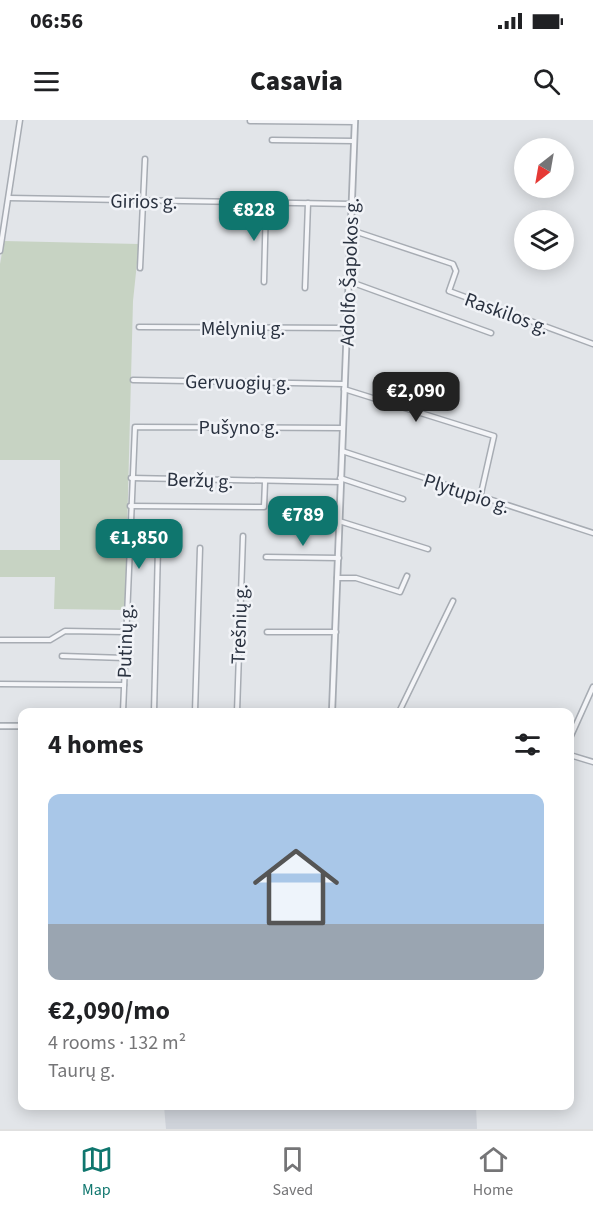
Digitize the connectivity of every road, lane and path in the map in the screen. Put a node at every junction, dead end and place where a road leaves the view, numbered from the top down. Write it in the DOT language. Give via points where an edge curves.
graph roads {
  1 [pos="20,120"];
  2 [pos="250,121"];
  3 [pos="355,121"];
  4 [pos="272,140"];
  5 [pos="354,141"];
  6 [pos="144,159"];
  7 [pos="9,198"];
  8 [pos="143,202"];
  9 [pos="266,203"];
  10 [pos="308,203"];
  11 [pos="352,204"];
  12 [pos="351,230"];
  13 [pos="0,251"];
  14 [pos="140,268"];
  15 [pos="348,281"];
  16 [pos="264,282"];
  17 [pos="305,288"];
  18 [pos="139,327"];
  19 [pos="347,328"];
  20 [pos="491,333"];
  21 [pos="593,344"];
  22 [pos="133,380"];
  23 [pos="344,387"];
  24 [pos="135,427"];
  25 [pos="342,428"];
  26 [pos="342,451"];
  27 [pos="131,478"];
  28 [pos="340,480"];
  29 [pos="265,482"];
  30 [pos="480,498"];
  31 [pos="403,499"];
  32 [pos="130,506"];
  33 [pos="339,521"];
  34 [pos="593,533"];
  35 [pos="243,536"];
  36 [pos="158,547"];
  37 [pos="200,548"];
  38 [pos="428,549"];
  39 [pos="266,557"];
  40 [pos="339,558"];
  41 [pos="407,576"];
  42 [pos="337,578"];
  43 [pos="453,602"];
  44 [pos="126,632"];
  45 [pos="267,632"];
  46 [pos="336,632"];
  47 [pos="0,640"];
  48 [pos="63,656"];
  49 [pos="125,658"];
  50 [pos="0,684"];
  51 [pos="124,685"];
  52 [pos="593,687"];
  53 [pos="123,708"];
  54 [pos="154,708"];
  55 [pos="195,708"];
  56 [pos="237,708"];
  57 [pos="332,708"];
  58 [pos="401,708"];
  59 [pos="0,726"];
  60 [pos="18,726"];
  61 [pos="574,729"];
  62 [pos="574,756"];
  63 [pos="593,762"];
  1 -- 7 [label="street"];
  2 -- 3 [label="street"];
  3 -- 5 [label="street, Adolfo Šapokos g."];
  4 -- 5 [label="street"];
  5 -- 11 [label="street, Adolfo Šapokos g."];
  6 -- 8 [label="street"];
  7 -- 8 [label="street, Girios g."];
  7 -- 13 [label="street"];
  8 -- 9 [label="street, Girios g."];
  8 -- 14 [label="street"];
  9 -- 10 [label="street, Girios g."];
  9 -- 16 [label="street"];
  10 -- 11 [label="street, Girios g."];
  10 -- 17 [label="street"];
  11 -- 12 [label="street, Adolfo Šapokos g."];
  12 -- 15 [label="street, Adolfo Šapokos g."];
  12 -- 21 [label="street, Raskilos g." via="453,264 456,271 449,291"];
  15 -- 19 [label="street, Adolfo Šapokos g."];
  15 -- 20 [label="street"];
  18 -- 19 [label="street, Mėlynių g."];
  19 -- 23 [label="street, Adolfo Šapokos g."];
  22 -- 23 [label="street, Gervuogių g."];
  23 -- 25 [label="street, Adolfo Šapokos g."];
  23 -- 30 [label="street, Gervuogių g." via="495,436"];
  24 -- 25 [label="street, Pušyno g."];
  24 -- 27 [label="street, Putinų g."];
  25 -- 26 [label="street, Adolfo Šapokos g."];
  26 -- 28 [label="street, Adolfo Šapokos g."];
  26 -- 30 [label="street, Plytupio g."];
  27 -- 29 [label="street, Beržų g."];
  27 -- 32 [label="street, Putinų g."];
  28 -- 29 [label="street, Beržų g."];
  28 -- 31 [label="street, Beržų g."];
  28 -- 33 [label="street, Adolfo Šapokos g."];
  29 -- 32 [label="street" via="264,507"];
  30 -- 34 [label="street, Plytupio g."];
  32 -- 44 [label="street, Putinų g."];
  33 -- 38 [label="street"];
  33 -- 40 [label="street, Adolfo Šapokos g."];
  35 -- 56 [label="street, Trešnių g."];
  36 -- 54 [label="street"];
  37 -- 55 [label="street"];
  39 -- 40 [label="street"];
  40 -- 42 [label="street, Adolfo Šapokos g."];
  41 -- 42 [label="street" via="400,592 356,578"];
  42 -- 46 [label="street, Adolfo Šapokos g."];
  43 -- 58 [label="street"];
  44 -- 47 [label="street" via="65,631 50,640"];
  44 -- 49 [label="street, Putinų g."];
  45 -- 46 [label="street"];
  46 -- 57 [label="street, Adolfo Šapokos g."];
  48 -- 49 [label="street"];
  49 -- 51 [label="street, Putinų g."];
  50 -- 51 [label="street"];
  51 -- 53 [label="street, Putinų g."];
  52 -- 61 [label="street"];
  59 -- 60 [label="street"];
  62 -- 63 [label="street"];
}
